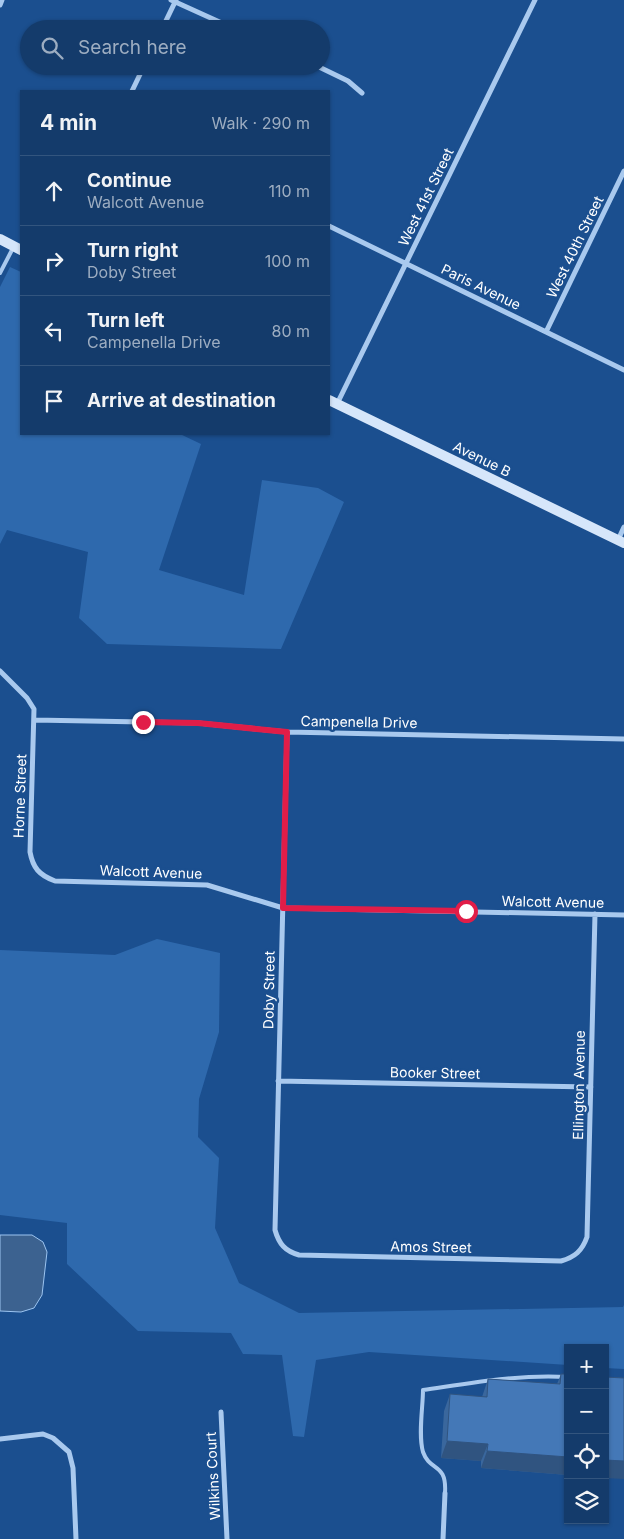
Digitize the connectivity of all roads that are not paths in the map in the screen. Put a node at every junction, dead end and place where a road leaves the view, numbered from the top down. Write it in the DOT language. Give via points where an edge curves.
graph roads {
  1 [pos="2,0"];
  2 [pos="535,0"];
  3 [pos="174,1"];
  4 [pos="0,5"];
  5 [pos="166,20"];
  6 [pos="215,20"];
  7 [pos="330,72"];
  8 [pos="140,75"];
  9 [pos="132,90"];
  10 [pos="362,93"];
  11 [pos="624,171"];
  12 [pos="330,226"];
  13 [pos="0,239"];
  14 [pos="18,248"];
  15 [pos="407,264"];
  16 [pos="0,273"];
  17 [pos="546,332"];
  18 [pos="624,370"];
  19 [pos="333,402"];
  20 [pos="624,527"];
  21 [pos="621,542"];
  22 [pos="0,671"];
  23 [pos="34,720"];
  24 [pos="287,732"];
  25 [pos="624,739"];
  26 [pos="37,871"];
  27 [pos="283,908"];
  28 [pos="595,914"];
  29 [pos="624,915"];
  30 [pos="278,1081"];
  31 [pos="591,1087"];
  32 [pos="284,1247"];
  33 [pos="578,1253"];
  34 [pos="564,1377"];
  35 [pos="221,1412"];
  36 [pos="0,1439"];
  37 [pos="445,1494"];
  38 [pos="76,1539"];
  39 [pos="227,1539"];
  40 [pos="443,1539"];
  1 -- 4 [label="street"];
  2 -- 15 [label="street, West 41st Street"];
  3 -- 5 [label="street"];
  3 -- 6 [label="street"];
  7 -- 10 [label="street"];
  8 -- 9 [label="street"];
  11 -- 17 [label="street, West 40th Street"];
  12 -- 15 [label="street, Paris Avenue"];
  13 -- 14 [label="main road"];
  14 -- 16 [label="lane"];
  15 -- 17 [label="street, Paris Avenue"];
  15 -- 19 [label="street, West 41st Street"];
  17 -- 18 [label="street, Paris Avenue"];
  19 -- 21 [label="main road, Avenue B"];
  20 -- 21 [label="street"];
  22 -- 23 [label="street" via="27,698 34,709"];
  23 -- 24 [label="street, Campenella Drive" via="198,723"];
  23 -- 26 [label="street, Horne Street" via="30,852"];
  24 -- 25 [label="street, Campenella Drive"];
  24 -- 27 [label="street, Doby Street"];
  26 -- 27 [label="street, Walcott Avenue" via="55,881 207,884"];
  27 -- 28 [label="street, Walcott Avenue"];
  27 -- 30 [label="street, Doby Street"];
  28 -- 29 [label="street, Walcott Avenue"];
  28 -- 31 [label="street, Ellington Avenue"];
  30 -- 31 [label="street, Booker Street"];
  30 -- 32 [label="street, Doby Street" via="275,1230"];
  31 -- 33 [label="street, Ellington Avenue" via="587,1237"];
  32 -- 33 [label="street, Amos Street" via="299,1255 561,1261"];
  34 -- 37 [label="lane" via="502,1378 423,1390 423,1452 444,1476"];
  35 -- 39 [label="street, Wilkins Court"];
  36 -- 38 [label="street" via="43,1434 69,1452 73,1468"];
  37 -- 40 [label="street"];
}
